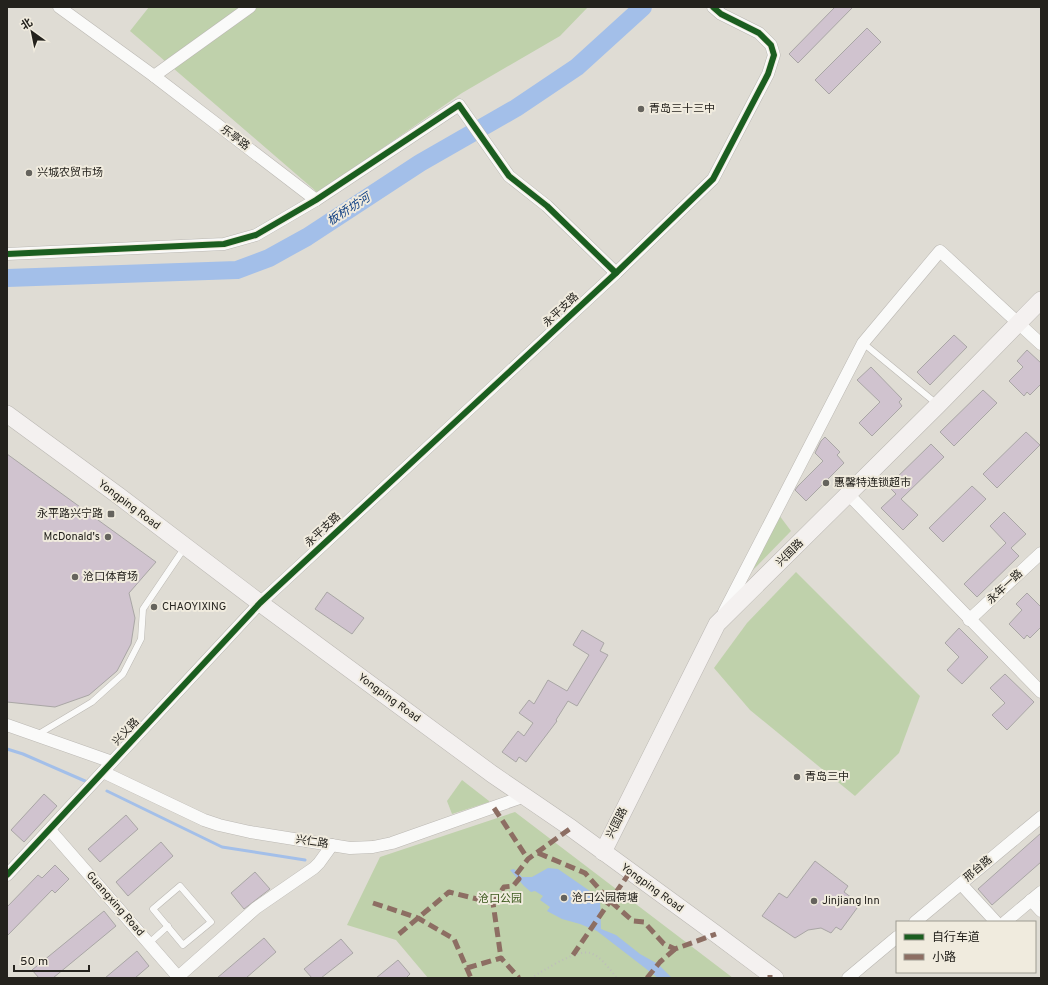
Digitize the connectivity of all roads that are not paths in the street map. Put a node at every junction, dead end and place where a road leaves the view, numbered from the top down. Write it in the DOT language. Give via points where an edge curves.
graph roads {
  1 [pos="59,7"];
  2 [pos="250,7"];
  3 [pos="713,7"];
  4 [pos="154,76"];
  5 [pos="316,200"];
  6 [pos="7,254"];
  7 [pos="616,273"];
  8 [pos="1041,300"];
  9 [pos="1018,323"];
  10 [pos="863,343"];
  11 [pos="1041,344"];
  12 [pos="938,405"];
  13 [pos="7,414"];
  14 [pos="848,494"];
  15 [pos="185,547"];
  16 [pos="1041,553"];
  17 [pos="260,603"];
  18 [pos="969,620"];
  19 [pos="717,624"];
  20 [pos="1041,692"];
  21 [pos="7,725"];
  22 [pos="36,735"];
  23 [pos="112,762"];
  24 [pos="103,772"];
  25 [pos="525,796"];
  26 [pos="1041,817"];
  27 [pos="50,830"];
  28 [pos="332,845"];
  29 [pos="602,852"];
  30 [pos="7,875"];
  31 [pos="961,884"];
  32 [pos="1041,892"];
  33 [pos="1032,900"];
  34 [pos="1041,911"];
  35 [pos="916,921"];
  36 [pos="995,921"];
  37 [pos="1006,921"];
  38 [pos="168,926"];
  39 [pos="896,938"];
  40 [pos="149,943"];
  41 [pos="179,977"];
  42 [pos="775,978"];
  43 [pos="848,978"];
  1 -- 4 [label="street, 乐亭路"];
  2 -- 4 [label="street"];
  3 -- 7 [label="street, 永平支路" via="721,14 759,33 771,45 774,55 768,74 713,179"];
  4 -- 5 [label="street, 乐亭路"];
  5 -- 6 [label="street" via="256,236 224,244"];
  5 -- 7 [label="street" via="459,104 509,176 547,206"];
  7 -- 17 [label="street, 永平支路"];
  8 -- 9 [label="main road, 兴国路"];
  9 -- 10 [label="street" via="940,251"];
  9 -- 11 [label="street"];
  9 -- 12 [label="main road, 兴国路"];
  10 -- 12 [label="lane"];
  10 -- 19 [label="street"];
  12 -- 14 [label="main road, 兴国路"];
  13 -- 15 [label="main road, Yongping Road"];
  14 -- 18 [label="street"];
  14 -- 19 [label="main road, 兴国路"];
  15 -- 17 [label="main road, Yongping Road"];
  15 -- 22 [label="lane" via="144,608 141,639 123,674 92,702"];
  16 -- 18 [label="street, 永年一路"];
  17 -- 23 [label="street, 兴义路"];
  17 -- 25 [label="main road, Yongping Road"];
  18 -- 20 [label="street"];
  19 -- 29 [label="main road, 兴国路"];
  21 -- 22 [label="street"];
  22 -- 23 [label="street"];
  23 -- 24 [label="street, 兴义路"];
  24 -- 27 [label="street, 兴义路"];
  24 -- 28 [label="street, 兴仁路" via="219,825"];
  25 -- 28 [label="street, 兴仁路" via="392,843 350,848"];
  25 -- 29 [label="main road, Yongping Road"];
  26 -- 31 [label="street, 邢台路"];
  27 -- 30 [label="street, 兴义路"];
  27 -- 40 [label="street, Guangxing Road"];
  28 -- 41 [label="street" via="314,868 256,908"];
  29 -- 42 [label="main road, Yongping Road"];
  31 -- 35 [label="street, 邢台路"];
  31 -- 36 [label="street"];
  32 -- 33 [label="street"];
  33 -- 34 [label="street"];
  33 -- 37 [label="street"];
  38 -- 38 [label="lane" via="184,945 211,922 180,886 153,909"];
  38 -- 40 [label="lane"];
  39 -- 43 [label="street"];
  40 -- 41 [label="street, Guangxing Road"];
}
